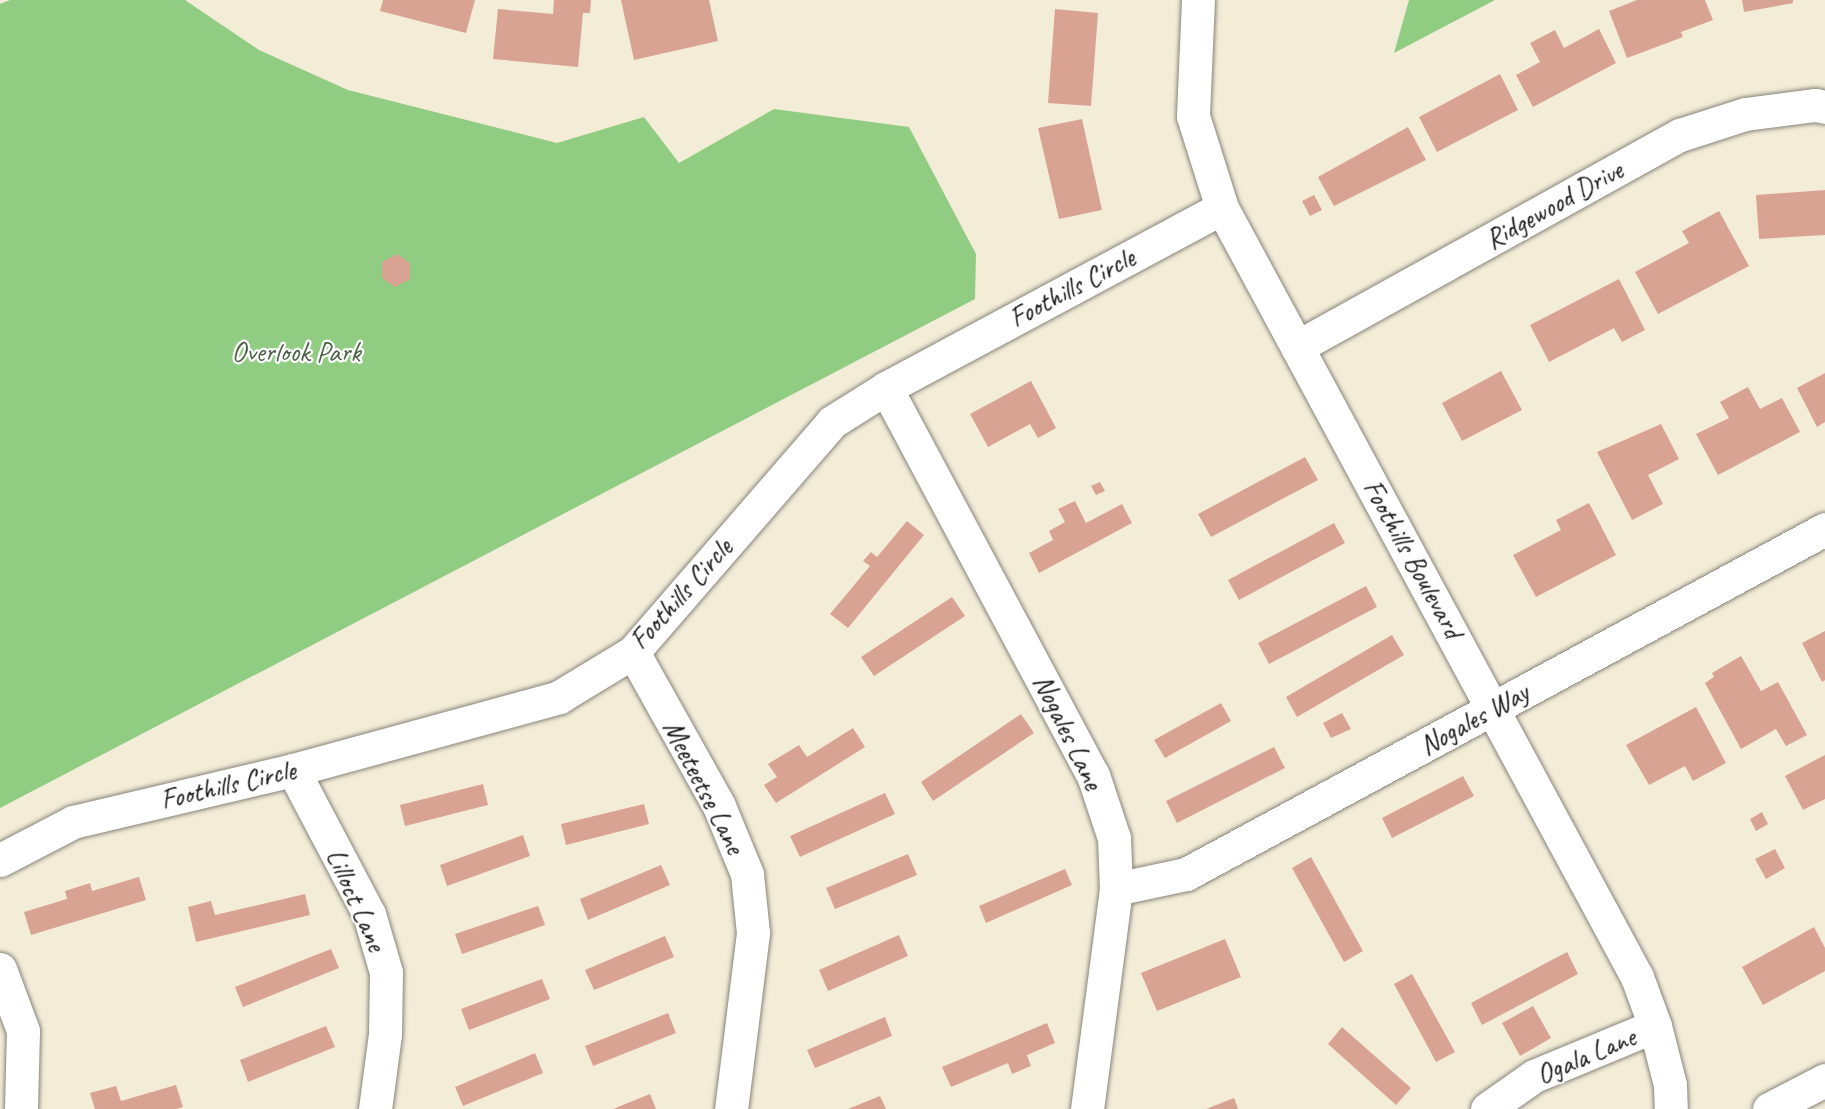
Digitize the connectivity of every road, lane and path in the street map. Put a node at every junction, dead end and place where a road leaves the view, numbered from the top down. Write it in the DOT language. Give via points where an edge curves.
graph roads {
  1 [pos="1198,0"];
  2 [pos="1825,107"];
  3 [pos="1222,208"];
  4 [pos="1297,347"];
  5 [pos="886,388"];
  6 [pos="1825,529"];
  7 [pos="633,652"];
  8 [pos="1495,709"];
  9 [pos="293,770"];
  10 [pos="0,860"];
  11 [pos="1116,889"];
  12 [pos="0,969"];
  13 [pos="1656,1026"];
  14 [pos="1825,1080"];
  15 [pos="21,1109"];
  16 [pos="375,1109"];
  17 [pos="731,1109"];
  18 [pos="1087,1109"];
  19 [pos="1487,1109"];
  20 [pos="1671,1109"];
  21 [pos="1769,1109"];
  1 -- 3 [label="street, Foothills Boulevard" via="1193,116"];
  2 -- 4 [label="street, Ridgewood Drive" via="1745,114 1680,135"];
  3 -- 4 [label="street, Foothills Boulevard"];
  3 -- 5 [label="street, Foothills Circle"];
  4 -- 8 [label="street, Foothills Boulevard"];
  5 -- 7 [label="street, Foothills Circle" via="832,422"];
  5 -- 11 [label="street, Nogales Lane" via="1093,775 1114,838"];
  6 -- 8 [label="street, Nogales Way"];
  7 -- 9 [label="street, Foothills Circle" via="559,697"];
  7 -- 17 [label="street, Meeteetse Lane" via="719,806 747,874 753,933"];
  8 -- 11 [label="street, Nogales Way" via="1186,874"];
  8 -- 13 [label="street, Foothills Boulevard" via="1637,977"];
  9 -- 10 [label="street, Foothills Circle" via="73,822"];
  9 -- 16 [label="street, Lilloct Lane" via="369,914 386,972 385,1034"];
  11 -- 18 [label="street, Nogales Lane"];
  12 -- 15 [label="street" via="23,1031"];
  13 -- 19 [label="street, Ogala Lane" via="1534,1076"];
  13 -- 20 [label="street, Foothills Boulevard" via="1670,1085"];
  14 -- 21 [label="street"];
}
